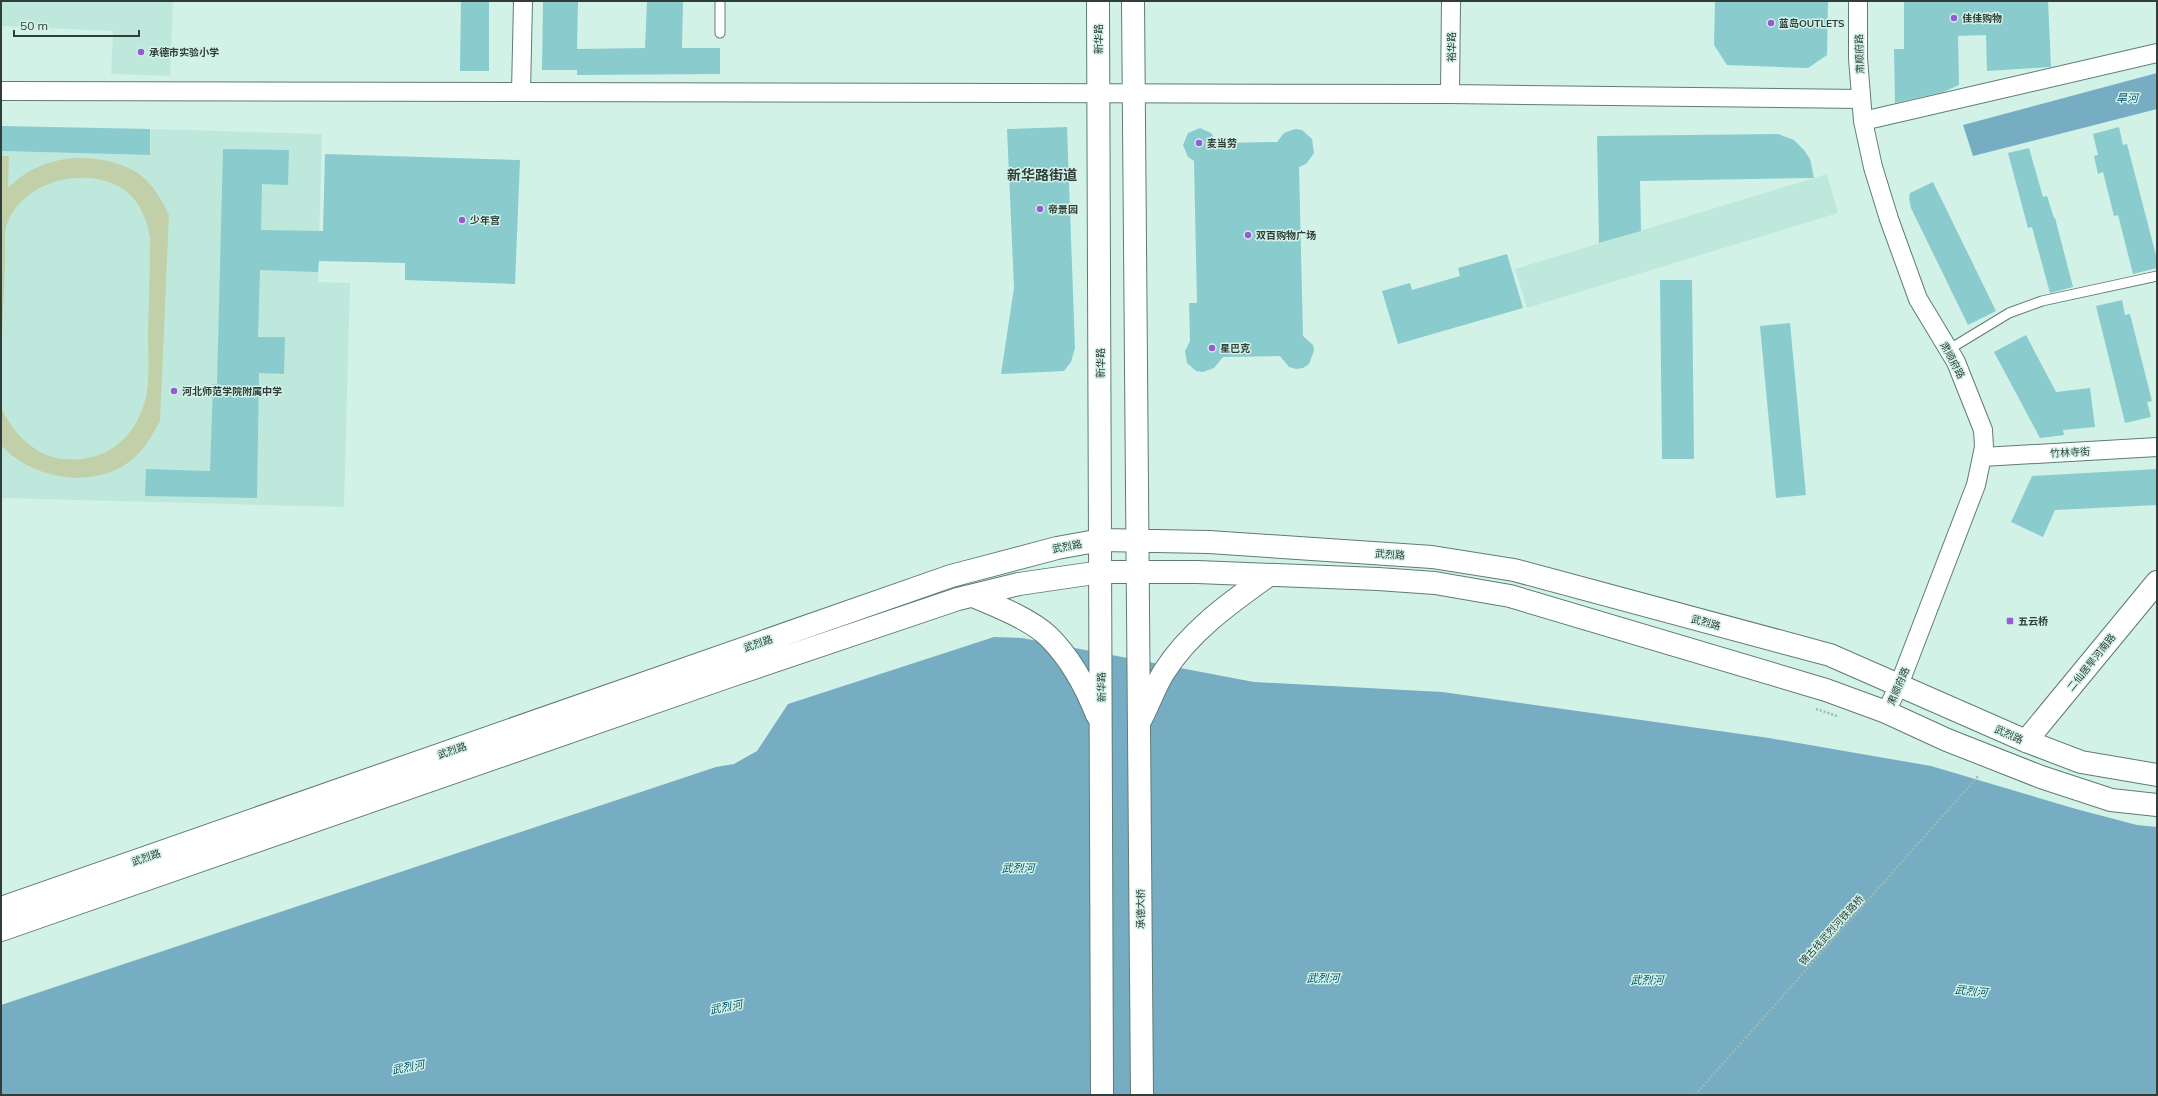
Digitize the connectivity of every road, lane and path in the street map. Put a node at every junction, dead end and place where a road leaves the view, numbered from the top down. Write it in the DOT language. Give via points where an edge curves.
graph roads {
  1 [pos="523,1"];
  2 [pos="720,1"];
  3 [pos="1098,1"];
  4 [pos="1134,1"];
  5 [pos="1451,1"];
  6 [pos="1858,1"];
  7 [pos="720,33"];
  8 [pos="2157,53"];
  9 [pos="1,91"];
  10 [pos="521,92"];
  11 [pos="1099,93"];
  12 [pos="1134,94"];
  13 [pos="1450,94"];
  14 [pos="1861,100"];
  15 [pos="1863,121"];
  16 [pos="2157,276"];
  17 [pos="1948,350"];
  18 [pos="2157,447"];
  19 [pos="1982,457"];
  20 [pos="1101,540"];
  21 [pos="1138,541"];
  22 [pos="1101,572"];
  23 [pos="1138,572"];
  24 [pos="1269,575"];
  25 [pos="2157,582"];
  26 [pos="973,596"];
  27 [pos="1899,684"];
  28 [pos="1886,712"];
  29 [pos="1139,724"];
  30 [pos="1102,725"];
  31 [pos="2026,741"];
  32 [pos="2157,774"];
  33 [pos="1979,775"];
  34 [pos="2157,805"];
  35 [pos="1,908"];
  36 [pos="1,930"];
  37 [pos="1102,1095"];
  38 [pos="1142,1095"];
  39 [pos="1695,1095"];
  1 -- 10 [label="street"];
  2 -- 7 [label="lane"];
  3 -- 11 [label="main road, 新华路"];
  4 -- 12 [label="main road"];
  5 -- 13 [label="street, 裕华路"];
  6 -- 14 [label="street, 肃顺府路"];
  8 -- 15 [label="street"];
  9 -- 10 [label="street"];
  10 -- 11 [label="street"];
  11 -- 12 [label="street"];
  11 -- 20 [label="main road, 新华路"];
  12 -- 13 [label="street"];
  12 -- 21 [label="main road"];
  13 -- 14 [label="street"];
  14 -- 15 [label="street, 肃顺府路"];
  15 -- 17 [label="street, 肃顺府路" via="1877,182 1918,299"];
  16 -- 17 [label="lane" via="2042,301 2009,313"];
  17 -- 19 [label="street, 肃顺府路" via="1970,394 1984,430"];
  18 -- 19 [label="street, 竹林寺街"];
  19 -- 27 [label="street, 肃顺府路" via="1976,485"];
  20 -- 21 [label="main road, 武烈路"];
  20 -- 22 [label="main road, 新华路"];
  20 -- 35 [label="main road, 武烈路" via="1057,548 951,576"];
  21 -- 23 [label="main road"];
  21 -- 27 [label="main road, 武烈路" via="1209,542 1432,557 1514,570 1830,655"];
  22 -- 23 [label="main road"];
  22 -- 26 [label="main road" via="1019,584"];
  22 -- 30 [label="main road, 新华路"];
  23 -- 24 [label="main road"];
  23 -- 29 [label="main road"];
  24 -- 28 [label="main road" via="1435,583 1510,596 1826,690"];
  24 -- 29 [label="main road" via="1232,601 1189,638 1163,673"];
  25 -- 31 [label="main road, 二仙居旱河南路"];
  26 -- 30 [label="main road" via="1011,612 1048,637 1085,685"];
  26 -- 36 [label="main road" via="730,676"];
  27 -- 28 [label="street, 肃顺府路"];
  27 -- 31 [label="main road, 武烈路"];
  28 -- 34 [label="main road" via="1947,740 2041,777 2111,800"];
  29 -- 38 [label="main road, 承德大桥"];
  30 -- 37 [label="main road"];
  31 -- 32 [label="main road, 武烈路" via="2081,762"];
  33 -- 39 [label="path, 锦古线武烈河铁路桥"];
}
